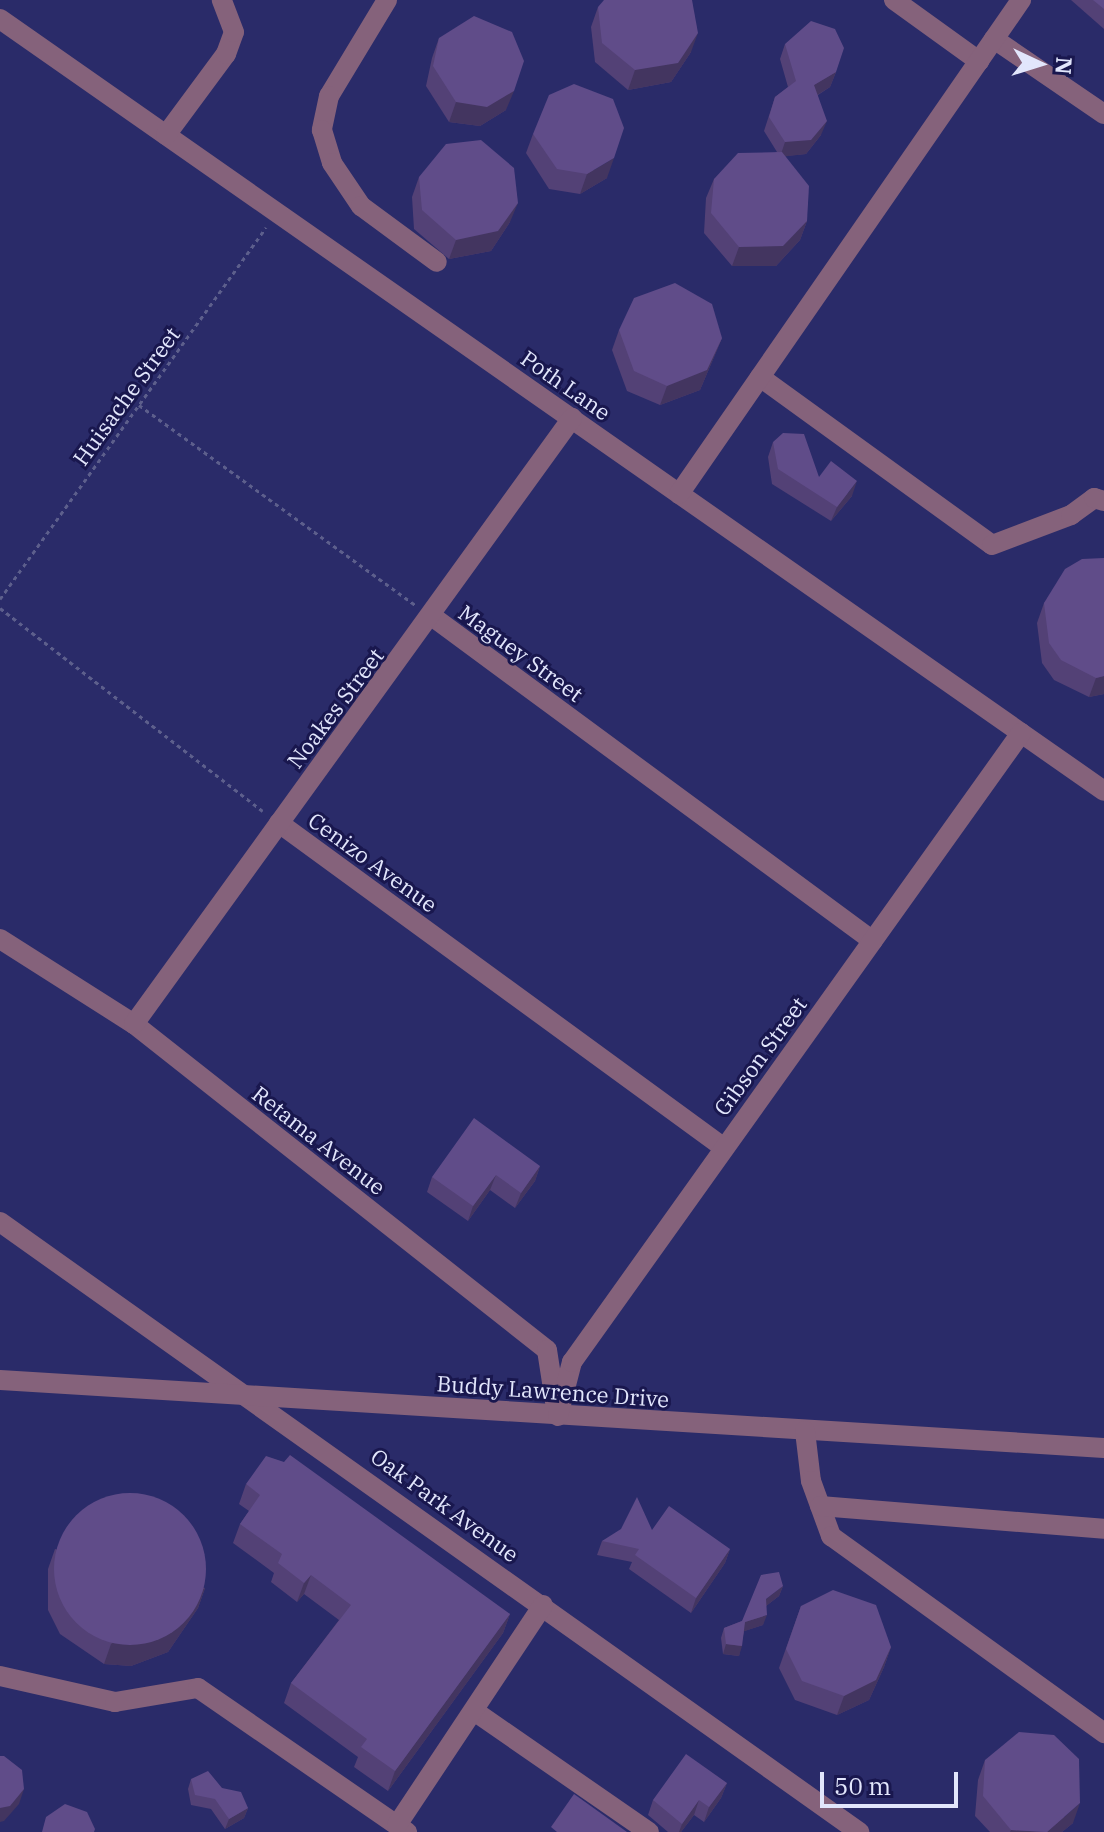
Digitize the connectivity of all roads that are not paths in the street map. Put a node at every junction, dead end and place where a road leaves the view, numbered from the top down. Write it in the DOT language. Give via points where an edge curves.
graph roads {
  1 [pos="222,0"];
  2 [pos="387,0"];
  3 [pos="894,0"];
  4 [pos="1021,0"];
  5 [pos="0,19"];
  6 [pos="994,39"];
  7 [pos="979,61"];
  8 [pos="1104,114"];
  9 [pos="166,135"];
  10 [pos="437,262"];
  11 [pos="760,377"];
  12 [pos="572,418"];
  13 [pos="679,494"];
  14 [pos="1101,494"];
  15 [pos="433,617"];
  16 [pos="1021,733"];
  17 [pos="1104,791"];
  18 [pos="279,823"];
  19 [pos="0,939"];
  20 [pos="873,941"];
  21 [pos="134,1024"];
  22 [pos="723,1147"];
  23 [pos="0,1222"];
  24 [pos="0,1380"];
  25 [pos="250,1395"];
  26 [pos="558,1416"];
  27 [pos="805,1431"];
  28 [pos="1104,1448"];
  29 [pos="820,1506"];
  30 [pos="1104,1529"];
  31 [pos="543,1605"];
  32 [pos="0,1676"];
  33 [pos="477,1713"];
  34 [pos="1104,1733"];
  35 [pos="402,1828"];
  36 [pos="649,1832"];
  37 [pos="859,1832"];
  1 -- 9 [label="street" via="234,32 226,54"];
  2 -- 10 [label="street" via="329,96 322,130 332,163 361,206"];
  3 -- 7 [label="street"];
  4 -- 6 [label="street"];
  5 -- 9 [label="street, Poth Lane"];
  6 -- 7 [label="street"];
  6 -- 8 [label="street"];
  7 -- 11 [label="street"];
  9 -- 12 [label="street, Poth Lane"];
  11 -- 13 [label="street"];
  11 -- 14 [label="street" via="992,545 1071,515"];
  12 -- 13 [label="street, Poth Lane"];
  12 -- 15 [label="street, Noakes Street"];
  13 -- 16 [label="street, Poth Lane"];
  15 -- 18 [label="street, Noakes Street"];
  15 -- 20 [label="street, Maguey Street"];
  16 -- 17 [label="street, Poth Lane"];
  16 -- 20 [label="street, Gibson Street"];
  18 -- 21 [label="street, Noakes Street"];
  18 -- 22 [label="street, Cenizo Avenue"];
  19 -- 21 [label="street, Retama Avenue"];
  20 -- 22 [label="street, Gibson Street"];
  21 -- 26 [label="street, Retama Avenue" via="547,1350"];
  22 -- 26 [label="street, Gibson Street" via="572,1362"];
  23 -- 25 [label="street, Oak Park Avenue"];
  24 -- 25 [label="street, Buddy Lawrence Drive"];
  25 -- 26 [label="street, Buddy Lawrence Drive"];
  25 -- 31 [label="street, Oak Park Avenue"];
  26 -- 27 [label="street, Buddy Lawrence Drive"];
  27 -- 28 [label="street, Buddy Lawrence Drive"];
  27 -- 29 [label="street"];
  29 -- 30 [label="street"];
  29 -- 34 [label="street" via="831,1536"];
  31 -- 33 [label="street"];
  31 -- 37 [label="street, Oak Park Avenue"];
  32 -- 35 [label="street" via="115,1702 198,1688"];
  33 -- 35 [label="street"];
  33 -- 36 [label="street"];
}
